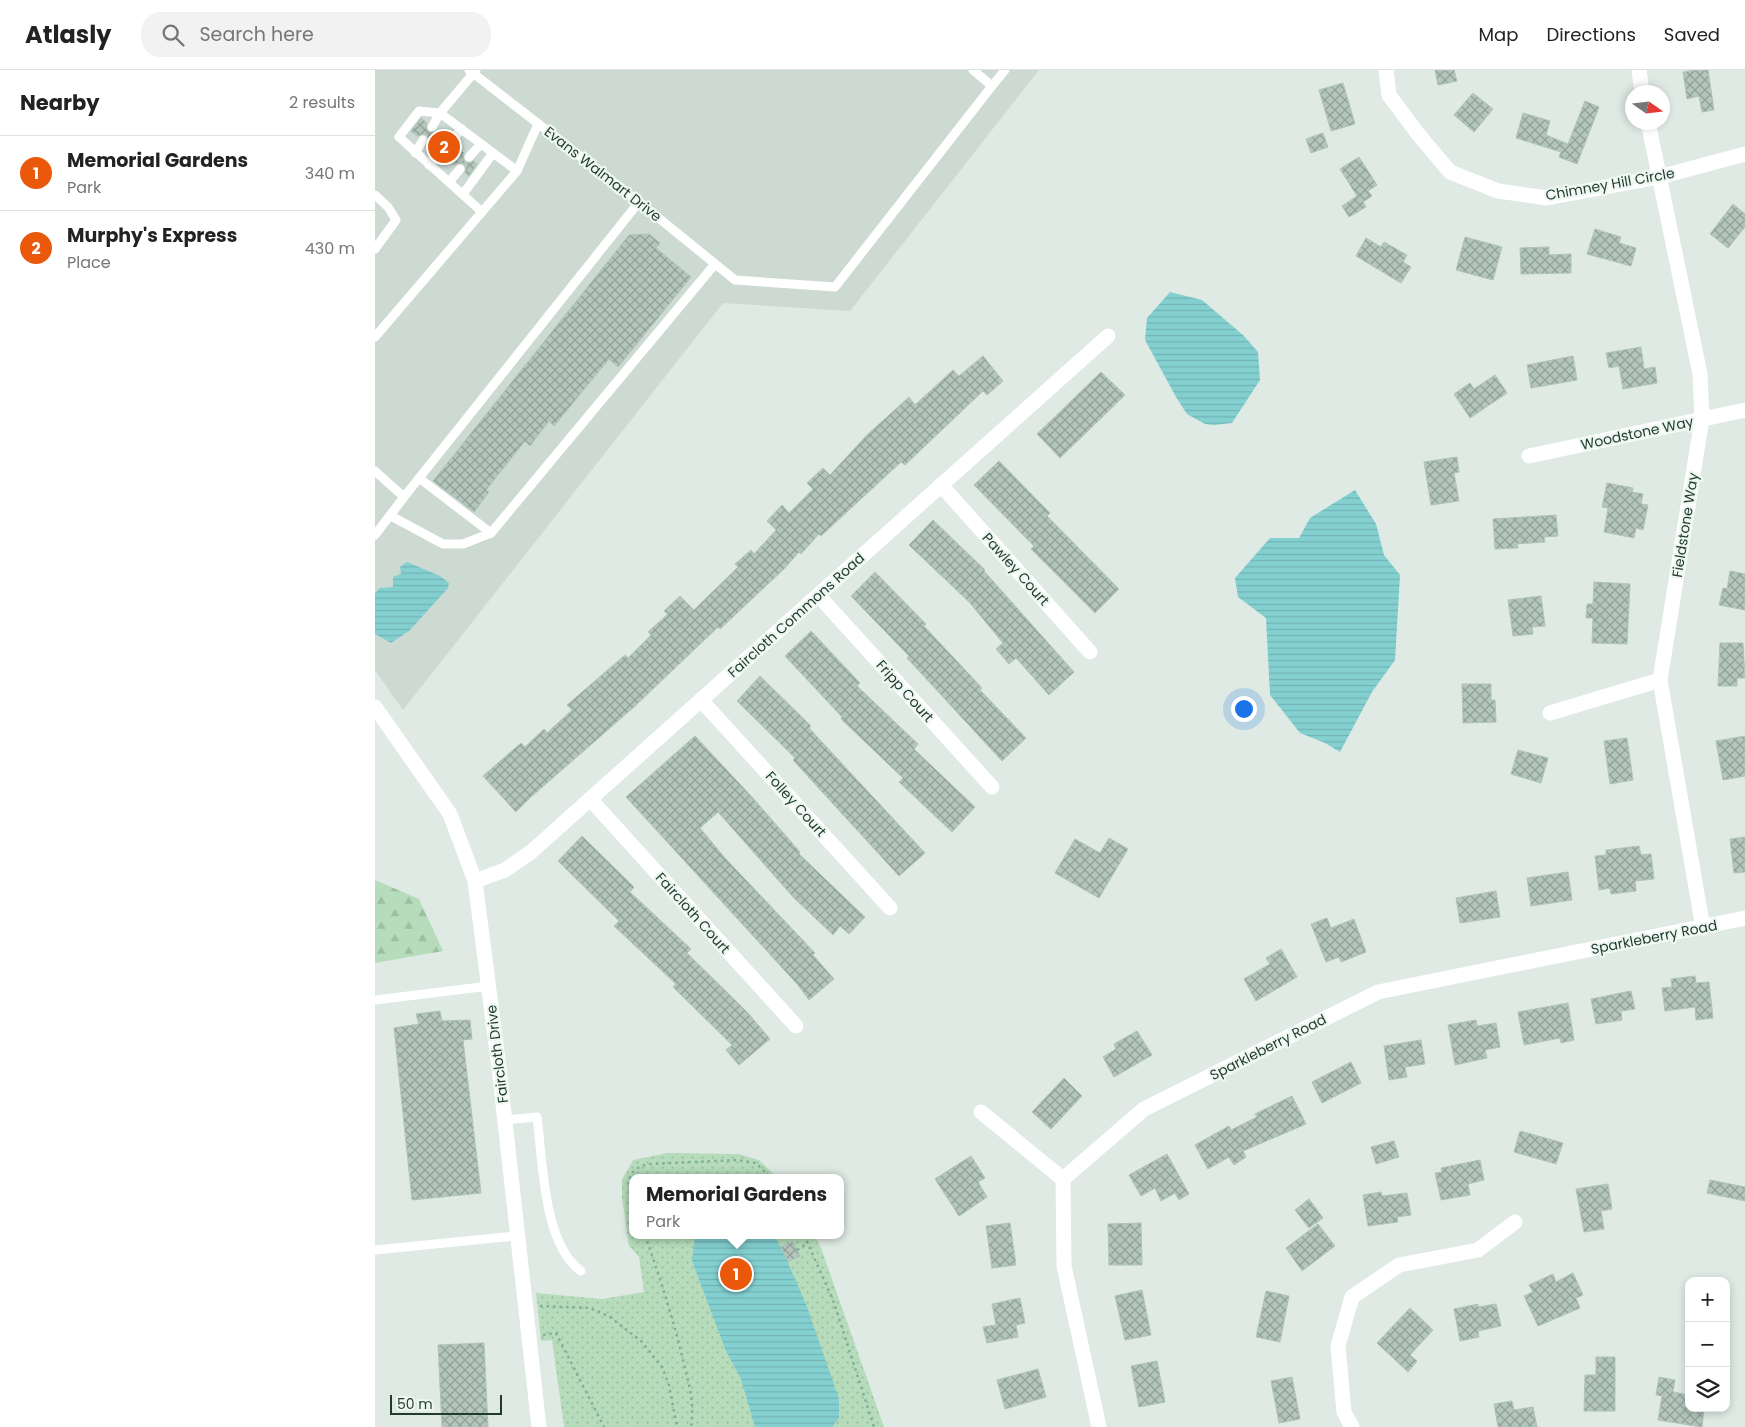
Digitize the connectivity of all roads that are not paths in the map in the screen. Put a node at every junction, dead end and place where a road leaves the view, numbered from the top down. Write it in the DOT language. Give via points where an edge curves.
graph roads {
  1 [pos="973,70"];
  2 [pos="1005,70"];
  3 [pos="1386,70"];
  4 [pos="1639,70"];
  5 [pos="473,71"];
  6 [pos="1641,85"];
  7 [pos="992,86"];
  8 [pos="440,113"];
  9 [pos="538,124"];
  10 [pos="432,127"];
  11 [pos="462,129"];
  12 [pos="1650,130"];
  13 [pos="423,140"];
  14 [pos="450,141"];
  15 [pos="481,144"];
  16 [pos="415,153"];
  17 [pos="439,153"];
  18 [pos="493,153"];
  19 [pos="1745,154"];
  20 [pos="469,157"];
  21 [pos="429,165"];
  22 [pos="460,169"];
  23 [pos="517,172"];
  24 [pos="1659,177"];
  25 [pos="449,182"];
  26 [pos="463,194"];
  27 [pos="375,195"];
  28 [pos="375,200"];
  29 [pos="639,202"];
  30 [pos="388,207"];
  31 [pos="483,212"];
  32 [pos="375,249"];
  33 [pos="715,264"];
  34 [pos="1108,336"];
  35 [pos="375,337"];
  36 [pos="1745,410"];
  37 [pos="1703,419"];
  38 [pos="1529,456"];
  39 [pos="375,471"];
  40 [pos="419,478"];
  41 [pos="941,485"];
  42 [pos="404,497"];
  43 [pos="391,516"];
  44 [pos="491,533"];
  45 [pos="375,535"];
  46 [pos="818,594"];
  47 [pos="1090,652"];
  48 [pos="1660,680"];
  49 [pos="701,700"];
  50 [pos="375,707"];
  51 [pos="1550,713"];
  52 [pos="992,787"];
  53 [pos="590,800"];
  54 [pos="475,881"];
  55 [pos="890,908"];
  56 [pos="1745,918"];
  57 [pos="1703,928"];
  58 [pos="489,986"];
  59 [pos="375,1000"];
  60 [pos="796,1026"];
  61 [pos="981,1112"];
  62 [pos="505,1120"];
  63 [pos="1063,1179"];
  64 [pos="1515,1222"];
  65 [pos="516,1236"];
  66 [pos="375,1250"];
  67 [pos="581,1271"];
  68 [pos="539,1427"];
  69 [pos="1099,1427"];
  70 [pos="1352,1427"];
  1 -- 7 [label="lane"];
  2 -- 7 [label="lane"];
  3 -- 24 [label="street, Chimney Hill Circle" via="1389,96 1450,172 1497,191 1547,198"];
  4 -- 6 [label="street"];
  5 -- 8 [label="lane"];
  5 -- 9 [label="lane, Evans Walmart Drive"];
  7 -- 33 [label="lane, Evans Walmart Drive" via="835,287 735,280"];
  8 -- 10 [label="lane"];
  8 -- 11 [label="lane"];
  8 -- 16 [label="lane" via="419,111 399,137"];
  9 -- 23 [label="lane"];
  9 -- 29 [label="lane, Evans Walmart Drive"];
  11 -- 14 [label="lane"];
  11 -- 15 [label="lane"];
  12 -- 24 [label="street, Fieldstone Way"];
  13 -- 16 [label="lane"];
  15 -- 18 [label="lane"];
  15 -- 20 [label="lane"];
  16 -- 21 [label="lane"];
  17 -- 21 [label="lane"];
  18 -- 23 [label="lane"];
  18 -- 26 [label="lane"];
  19 -- 24 [label="street, Chimney Hill Circle"];
  21 -- 25 [label="lane"];
  22 -- 25 [label="lane"];
  23 -- 31 [label="lane"];
  24 -- 37 [label="street, Fieldstone Way" via="1700,374"];
  25 -- 26 [label="lane"];
  26 -- 31 [label="lane"];
  27 -- 30 [label="lane"];
  28 -- 30 [label="lane"];
  29 -- 33 [label="lane, Evans Walmart Drive"];
  29 -- 40 [label="lane"];
  30 -- 32 [label="lane" via="396,220"];
  31 -- 35 [label="lane"];
  33 -- 44 [label="lane"];
  34 -- 41 [label="street, Faircloth Commons Road"];
  36 -- 37 [label="street, Woodstone Way"];
  37 -- 38 [label="street, Woodstone Way"];
  37 -- 48 [label="street, Fieldstone Way"];
  39 -- 42 [label="lane"];
  40 -- 42 [label="lane"];
  40 -- 44 [label="lane"];
  41 -- 46 [label="street, Faircloth Commons Road"];
  41 -- 47 [label="street, Pawley Court"];
  42 -- 43 [label="lane"];
  43 -- 44 [label="lane" via="443,544 463,544"];
  43 -- 45 [label="lane"];
  46 -- 49 [label="street, Faircloth Commons Road"];
  46 -- 52 [label="street, Fripp Court"];
  48 -- 51 [label="street"];
  48 -- 57 [label="street, Fieldstone Way"];
  49 -- 53 [label="street, Faircloth Commons Road"];
  49 -- 55 [label="street, Folley Court"];
  50 -- 54 [label="street, Faircloth Drive" via="450,814"];
  53 -- 54 [label="street, Faircloth Commons Road" via="515,864"];
  53 -- 60 [label="street, Faircloth Court"];
  54 -- 58 [label="street, Faircloth Drive"];
  56 -- 57 [label="street, Sparkleberry Road"];
  57 -- 63 [label="street, Sparkleberry Road" via="1378,992 1144,1109"];
  58 -- 59 [label="lane"];
  58 -- 62 [label="street, Faircloth Drive"];
  61 -- 63 [label="street"];
  62 -- 65 [label="street, Faircloth Drive"];
  62 -- 67 [label="lane" via="537,1117 549,1219 569,1263"];
  63 -- 69 [label="street" via="1064,1266"];
  64 -- 70 [label="street" via="1479,1250 1399,1265 1352,1297 1337,1346 1344,1412"];
  65 -- 66 [label="lane"];
  65 -- 68 [label="street, Faircloth Drive"];
}
